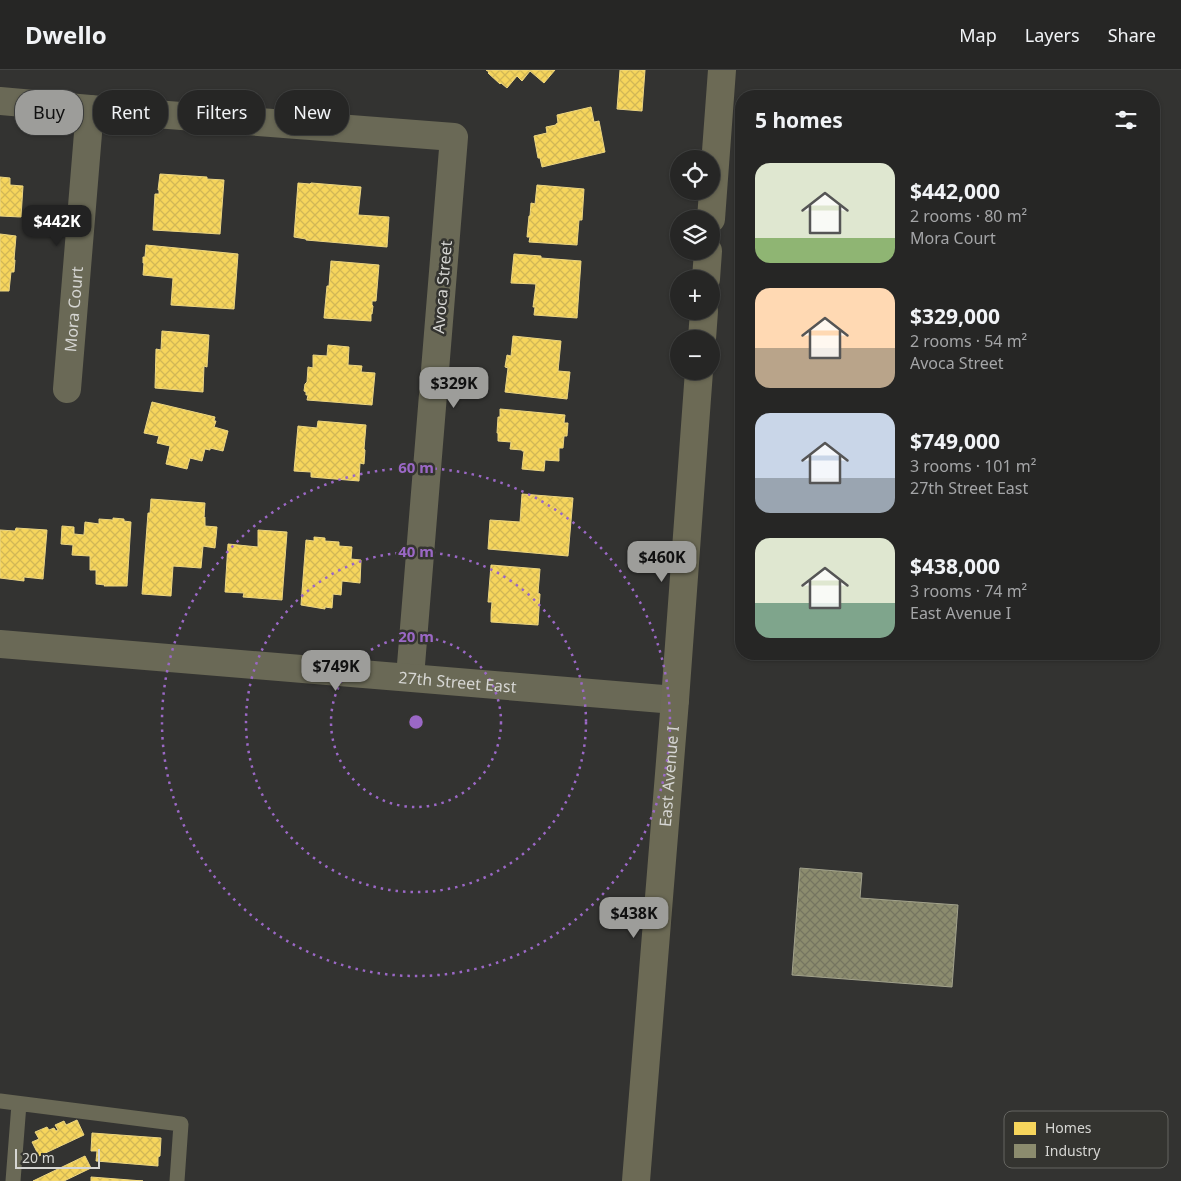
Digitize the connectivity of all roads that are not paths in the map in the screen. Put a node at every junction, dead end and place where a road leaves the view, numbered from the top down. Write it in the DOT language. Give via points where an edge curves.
graph roads {
  1 [pos="722,70"];
  2 [pos="0,101"];
  3 [pos="90,109"];
  4 [pos="711,210"];
  5 [pos="698,380"];
  6 [pos="67,389"];
  7 [pos="0,644"];
  8 [pos="410,677"];
  9 [pos="675,700"];
  10 [pos="0,1102"];
  11 [pos="19,1104"];
  12 [pos="13,1181"];
  13 [pos="177,1181"];
  14 [pos="636,1181"];
  1 -- 4 [label="main road"];
  2 -- 3 [label="street"];
  3 -- 6 [label="street, Mora Court"];
  3 -- 8 [label="street, Avoca Street" via="454,137"];
  5 -- 9 [label="main road, East Avenue I"];
  7 -- 8 [label="street, 27th Street East"];
  8 -- 9 [label="street, 27th Street East"];
  9 -- 14 [label="main road, East Avenue I"];
  10 -- 11 [label="lane"];
  11 -- 12 [label="lane"];
  11 -- 13 [label="lane" via="180,1124"];
}
